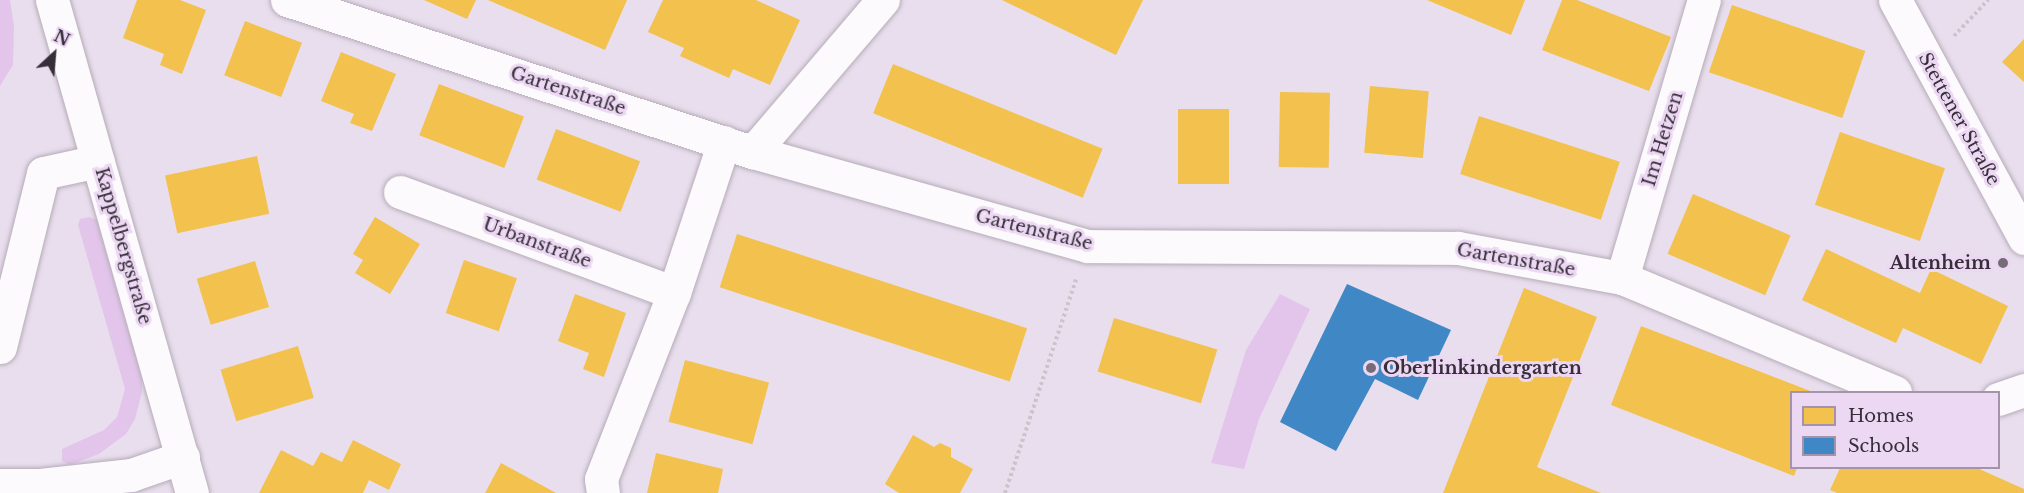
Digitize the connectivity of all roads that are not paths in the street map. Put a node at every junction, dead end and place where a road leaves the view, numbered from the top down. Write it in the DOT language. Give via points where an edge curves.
graph roads {
  1 [pos="52,0"];
  2 [pos="287,0"];
  3 [pos="883,0"];
  4 [pos="1704,0"];
  5 [pos="1895,0"];
  6 [pos="739,147"];
  7 [pos="98,161"];
  8 [pos="400,192"];
  9 [pos="2024,238"];
  10 [pos="1622,278"];
  11 [pos="674,293"];
  12 [pos="0,347"];
  13 [pos="2024,390"];
  14 [pos="1891,391"];
  15 [pos="2000,398"];
  16 [pos="183,457"];
  17 [pos="0,485"];
  18 [pos="192,493"];
  19 [pos="603,493"];
  1 -- 7 [label="street, Kappelbergstraße"];
  2 -- 6 [label="street, Gartenstraße"];
  3 -- 6 [label="street"];
  4 -- 10 [label="street, Im Hetzen"];
  5 -- 9 [label="street, Stettener Straße"];
  6 -- 10 [label="street, Gartenstraße" via="1087,246 1458,248"];
  6 -- 11 [label="street"];
  7 -- 12 [label="street" via="43,173"];
  7 -- 16 [label="street, Kappelbergstraße"];
  8 -- 11 [label="street, Urbanstraße"];
  10 -- 14 [label="street, Gartenstraße"];
  11 -- 19 [label="street" via="602,478"];
  13 -- 15 [label="street"];
  16 -- 17 [label="street" via="131,475 40,485"];
  16 -- 18 [label="street, Kappelbergstraße"];
}
